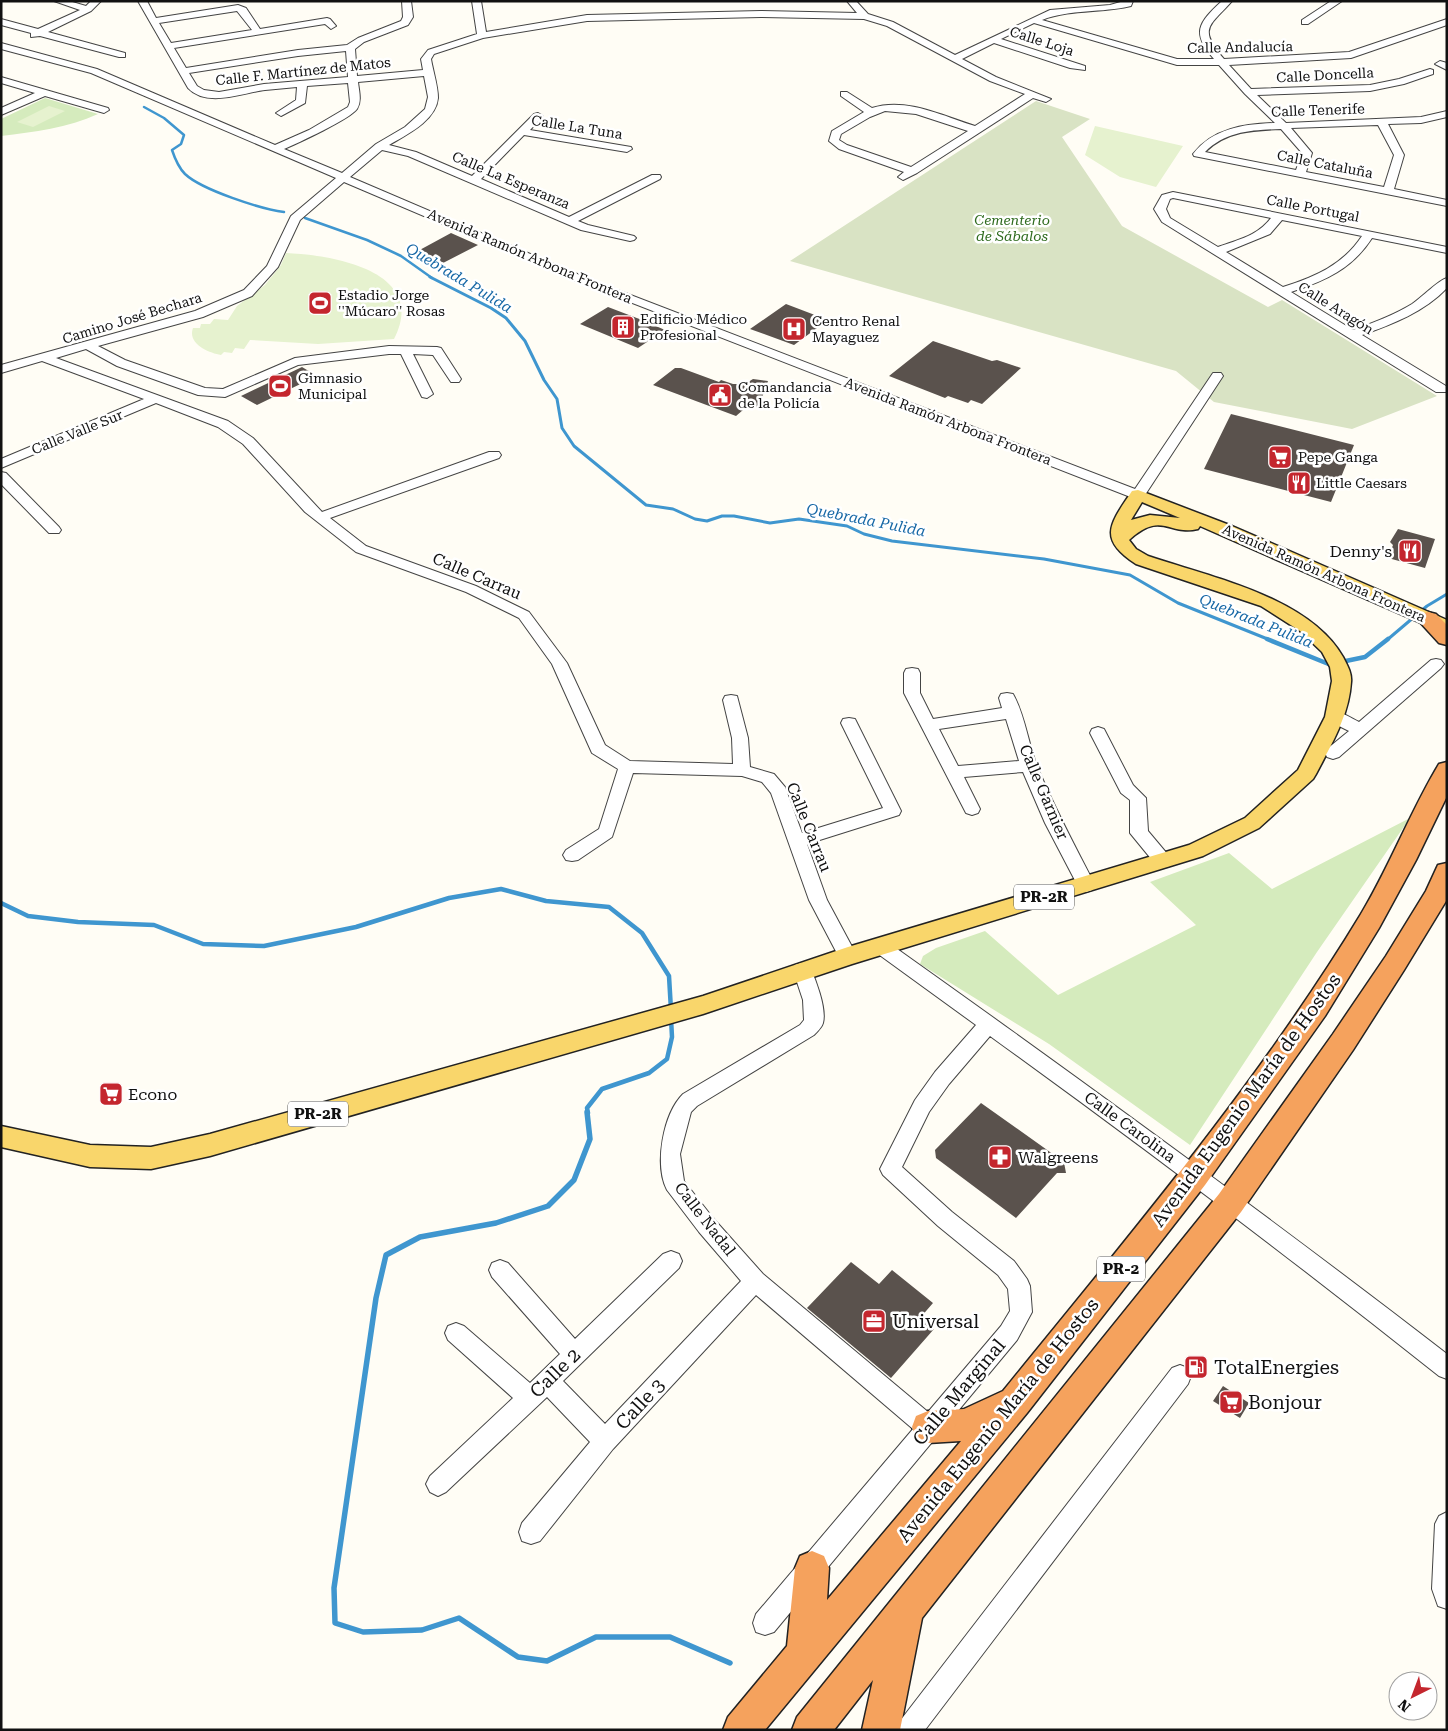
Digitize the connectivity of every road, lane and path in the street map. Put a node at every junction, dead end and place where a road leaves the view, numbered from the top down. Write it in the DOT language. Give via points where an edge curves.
graph roads {
  1 [pos="58,1"];
  2 [pos="97,1"];
  3 [pos="142,1"];
  4 [pos="406,1"];
  5 [pos="476,1"];
  6 [pos="851,1"];
  7 [pos="1129,1"];
  8 [pos="1228,1"];
  9 [pos="1338,1"];
  10 [pos="88,9"];
  11 [pos="865,16"];
  12 [pos="1033,20"];
  13 [pos="152,21"];
  14 [pos="1,22"];
  15 [pos="1305,22"];
  16 [pos="1447,22"];
  17 [pos="331,26"];
  18 [pos="39,32"];
  19 [pos="257,32"];
  20 [pos="482,35"];
  21 [pos="994,40"];
  22 [pos="1125,40"];
  23 [pos="1115,45"];
  24 [pos="169,46"];
  25 [pos="2,47"];
  26 [pos="350,48"];
  27 [pos="122,55"];
  28 [pos="954,59"];
  29 [pos="1220,62"];
  30 [pos="1082,68"];
  31 [pos="185,71"];
  32 [pos="1430,72"];
  33 [pos="428,73"];
  34 [pos="353,79"];
  35 [pos="1,80"];
  36 [pos="302,84"];
  37 [pos="45,92"];
  38 [pos="1248,92"];
  39 [pos="844,94"];
  40 [pos="1032,94"];
  41 [pos="1046,99"];
  42 [pos="1,102"];
  43 [pos="15,106"];
  44 [pos="104,110"];
  45 [pos="1,112"];
  46 [pos="871,112"];
  47 [pos="281,113"];
  48 [pos="1447,114"];
  49 [pos="538,116"];
  50 [pos="1382,122"];
  51 [pos="1282,124"];
  52 [pos="976,130"];
  53 [pos="522,132"];
  54 [pos="380,146"];
  55 [pos="277,148"];
  56 [pos="628,149"];
  57 [pos="1198,154"];
  58 [pos="913,171"];
  59 [pos="1300,174"];
  60 [pos="656,176"];
  61 [pos="343,177"];
  62 [pos="902,178"];
  63 [pos="473,180"];
  64 [pos="1388,191"];
  65 [pos="1173,195"];
  66 [pos="1447,203"];
  67 [pos="1279,216"];
  68 [pos="570,221"];
  69 [pos="1369,234"];
  70 [pos="630,238"];
  71 [pos="1447,250"];
  72 [pos="1216,252"];
  73 [pos="1447,281"];
  74 [pos="1282,291"];
  75 [pos="1351,335"];
  76 [pos="89,346"];
  77 [pos="405,350"];
  78 [pos="45,358"];
  79 [pos="1,369"];
  80 [pos="1216,376"];
  81 [pos="455,380"];
  82 [pos="1440,389"];
  83 [pos="427,394"];
  84 [pos="153,400"];
  85 [pos="494,455"];
  86 [pos="1,464"];
  87 [pos="1,476"];
  88 [pos="1138,495"];
  89 [pos="320,517"];
  90 [pos="54,530"];
  91 [pos="1226,530"];
  92 [pos="1119,539"];
  93 [pos="1437,621"];
  94 [pos="1447,638"];
  95 [pos="1436,664"];
  96 [pos="912,673"];
  97 [pos="731,700"];
  98 [pos="1335,718"];
  99 [pos="849,723"];
  100 [pos="930,725"];
  101 [pos="1361,730"];
  102 [pos="1098,733"];
  103 [pos="1333,753"];
  104 [pos="1029,766"];
  105 [pos="627,767"];
  106 [pos="742,770"];
  107 [pos="1447,770"];
  108 [pos="954,772"];
  109 [pos="972,810"];
  110 [pos="796,841"];
  111 [pos="572,855"];
  112 [pos="1163,861"];
  113 [pos="1447,872"];
  114 [pos="1086,885"];
  115 [pos="880,946"];
  116 [pos="848,956"];
  117 [pos="802,970"];
  118 [pos="988,1025"];
  119 [pos="1,1136"];
  120 [pos="1195,1176"];
  121 [pos="1230,1203"];
  122 [pos="670,1261"];
  123 [pos="500,1270"];
  124 [pos="755,1281"];
  125 [pos="456,1333"];
  126 [pos="575,1355"];
  127 [pos="1447,1368"];
  128 [pos="1180,1376"];
  129 [pos="547,1381"];
  130 [pos="530,1398"];
  131 [pos="1015,1402"];
  132 [pos="928,1427"];
  133 [pos="605,1441"];
  134 [pos="438,1484"];
  135 [pos="1447,1524"];
  136 [pos="531,1532"];
  137 [pos="812,1568"];
  138 [pos="1447,1597"];
  139 [pos="907,1606"];
  140 [pos="765,1623"];
  141 [pos="805,1652"];
  142 [pos="741,1730"];
  143 [pos="810,1730"];
  144 [pos="881,1730"];
  145 [pos="909,1730"];
  1 -- 10 [label="street"];
  2 -- 10 [label="street"];
  3 -- 13 [label="street, Calle F. Martínez de Matos"];
  4 -- 26 [label="street" via="408,17 405,23 361,40"];
  5 -- 20 [label="street"];
  6 -- 11 [label="street"];
  7 -- 12 [label="street" via="1110,8 1053,12"];
  8 -- 29 [label="street" via="1211,16 1204,30 1207,45"];
  9 -- 15 [label="street"];
  10 -- 18 [label="street"];
  11 -- 20 [label="street, Camino José Bechara" via="761,14 587,18"];
  11 -- 28 [label="street, Camino José Bechara" via="890,24"];
  12 -- 21 [label="street"];
  12 -- 23 [label="street, Calle Andalucía"];
  13 -- 19 [label="street" via="238,8 243,10"];
  13 -- 24 [label="street, Calle F. Martínez de Matos"];
  14 -- 18 [label="street"];
  16 -- 29 [label="street, Calle Andalucía" via="1351,55"];
  17 -- 19 [label="street" via="327,21"];
  18 -- 25 [label="street"];
  18 -- 27 [label="street"];
  19 -- 24 [label="street"];
  20 -- 33 [label="street, Camino José Bechara" via="431,52 426,59"];
  21 -- 28 [label="street"];
  21 -- 30 [label="street, Calle Loja"];
  22 -- 23 [label="street"];
  23 -- 29 [label="street, Calle Andalucía" via="1166,60"];
  24 -- 31 [label="street, Calle F. Martínez de Matos"];
  25 -- 55 [label="street, Avenida Ramón Arbona Frontera" via="94,71"];
  26 -- 31 [label="street" via="298,52"];
  26 -- 34 [label="street"];
  28 -- 40 [label="street, Camino José Bechara"];
  29 -- 38 [label="street"];
  31 -- 36 [label="street, Calle F. Martínez de Matos" via="196,91 208,95"];
  32 -- 38 [label="street, Calle Doncella" via="1370,88"];
  33 -- 34 [label="street, Calle F. Martínez de Matos"];
  33 -- 54 [label="street, Camino José Bechara" via="433,97 430,110 409,129"];
  34 -- 36 [label="street, Calle F. Martínez de Matos"];
  34 -- 55 [label="street" via="355,102 352,109"];
  35 -- 37 [label="street"];
  36 -- 47 [label="street" via="301,101"];
  37 -- 43 [label="street"];
  37 -- 44 [label="street"];
  38 -- 51 [label="street"];
  39 -- 46 [label="street"];
  40 -- 41 [label="street, Camino José Bechara"];
  40 -- 52 [label="street"];
  42 -- 43 [label="street"];
  43 -- 45 [label="street"];
  46 -- 52 [label="street" via="904,108"];
  46 -- 58 [label="street" via="836,133 834,141"];
  48 -- 50 [label="street, Calle Tenerife" via="1421,120"];
  49 -- 53 [label="street"];
  50 -- 51 [label="street, Calle Tenerife"];
  50 -- 64 [label="street" via="1399,155"];
  51 -- 57 [label="street, Calle Tenerife" via="1226,133 1209,142"];
  51 -- 59 [label="street" via="1307,153"];
  52 -- 58 [label="street"];
  53 -- 56 [label="street, Calle La Tuna"];
  53 -- 63 [label="street"];
  54 -- 61 [label="street, Camino José Bechara"];
  54 -- 63 [label="street, Calle La Esperanza" via="412,154"];
  55 -- 61 [label="street, Avenida Ramón Arbona Frontera"];
  57 -- 59 [label="street, Calle Cataluña"];
  58 -- 62 [label="street"];
  59 -- 64 [label="street, Calle Cataluña"];
  60 -- 68 [label="street"];
  61 -- 76 [label="street, Camino José Bechara" via="293,219 272,267 248,293 199,314"];
  61 -- 88 [label="street, Avenida Ramón Arbona Frontera" via="585,281"];
  63 -- 68 [label="street, Calle La Esperanza"];
  64 -- 66 [label="street, Calle Cataluña"];
  65 -- 67 [label="street, Calle Portugal"];
  65 -- 72 [label="street, Calle Aragón" via="1166,197 1160,209 1166,220"];
  67 -- 69 [label="street, Calle Portugal"];
  67 -- 72 [label="street" via="1259,236"];
  68 -- 70 [label="street, Calle La Esperanza" via="594,231"];
  69 -- 71 [label="street, Calle Portugal"];
  69 -- 74 [label="street" via="1359,251 1340,267 1319,279"];
  72 -- 74 [label="street, Calle Aragón"];
  73 -- 75 [label="street" via="1433,295 1406,312"];
  74 -- 75 [label="street, Calle Aragón"];
  75 -- 82 [label="street, Calle Aragón"];
  76 -- 77 [label="street" via="121,363 203,392 225,393 295,362"];
  76 -- 78 [label="street, Camino José Bechara"];
  77 -- 81 [label="street" via="437,351"];
  77 -- 83 [label="street"];
  78 -- 79 [label="street, Camino José Bechara"];
  78 -- 84 [label="street, Calle Carrau"];
  80 -- 88 [label="street"];
  84 -- 86 [label="street, Calle Valle Sur"];
  84 -- 89 [label="street, Calle Carrau" via="223,424 248,441"];
  85 -- 89 [label="street"];
  87 -- 90 [label="street"];
  88 -- 91 [label="main road, Avenida Ramón Arbona Frontera"];
  88 -- 92 [label="main road" via="1119,526"];
  89 -- 105 [label="street, Calle Carrau" via="361,549 471,589 524,615 559,663 598,749"];
  91 -- 92 [label="main road" via="1146,521 1138,523"];
  91 -- 93 [label="main road, Avenida Ramón Arbona Frontera"];
  92 -- 98 [label="main road, PR-2R" via="1126,551 1142,560 1266,602 1307,627 1329,649 1339,667 1342,681"];
  93 -- 94 [label="highway"];
  95 -- 101 [label="street"];
  96 -- 100 [label="street" via="912,693"];
  97 -- 106 [label="street" via="740,738"];
  98 -- 101 [label="street"];
  98 -- 112 [label="main road, PR-2R" via="1306,774 1252,823 1196,851"];
  99 -- 110 [label="street" via="892,811"];
  100 -- 104 [label="street, Calle Garnier" via="1010,705"];
  100 -- 108 [label="street"];
  101 -- 103 [label="street"];
  102 -- 112 [label="street" via="1127,789 1138,798 1140,834"];
  104 -- 108 [label="street"];
  104 -- 114 [label="street, Calle Garnier"];
  105 -- 106 [label="street, Calle Carrau"];
  105 -- 111 [label="street" via="606,833"];
  106 -- 110 [label="street, Calle Carrau" via="768,778 779,791"];
  107 -- 120 [label="highway, Avenida Eugenio María de Hostos / PR-2" via="1404,860 1370,921 1314,1008"];
  108 -- 109 [label="street"];
  110 -- 116 [label="street, Calle Carrau" via="818,900"];
  112 -- 114 [label="main road, PR-2R"];
  113 -- 121 [label="highway, PR-2" via="1437,894 1343,1042"];
  114 -- 115 [label="main road, PR-2R"];
  115 -- 116 [label="main road, PR-2R"];
  115 -- 118 [label="street, Calle Carolina"];
  116 -- 117 [label="main road, PR-2R"];
  117 -- 119 [label="main road, PR-2R" via="631,1026 210,1145 151,1158 90,1156"];
  117 -- 124 [label="street, Calle Nadal" via="812,1000 814,1022 807,1030 690,1100 682,1108 670,1154 674,1184"];
  118 -- 120 [label="street, Calle Carolina"];
  118 -- 132 [label="street, Calle Marginal" via="922,1106 890,1168 945,1219 1006,1268 1019,1286 1021,1312 1009,1333"];
  120 -- 121 [label="street, Calle Carolina"];
  120 -- 131 [label="highway, Avenida Eugenio María de Hostos / PR-2"];
  121 -- 127 [label="street, Calle Carolina" via="1296,1250"];
  121 -- 139 [label="highway, PR-2"];
  122 -- 126 [label="street, Calle 2"];
  123 -- 126 [label="street"];
  124 -- 132 [label="street, Calle Nadal"];
  124 -- 133 [label="street, Calle 3"];
  125 -- 130 [label="street"];
  126 -- 129 [label="street, Calle 2"];
  128 -- 145 [label="street"];
  129 -- 130 [label="street, Calle 2"];
  129 -- 133 [label="street"];
  130 -- 134 [label="street, Calle 2"];
  131 -- 132 [label="highway" via="966,1425"];
  131 -- 141 [label="highway, Avenida Eugenio María de Hostos / PR-2"];
  132 -- 137 [label="street, Calle Marginal"];
  133 -- 136 [label="street, Calle 3"];
  135 -- 138 [label="street" via="1444,1589"];
  137 -- 140 [label="street, Calle Marginal"];
  137 -- 141 [label="highway"];
  139 -- 143 [label="highway, PR-2"];
  139 -- 144 [label="highway"];
  141 -- 142 [label="highway, Avenida Eugenio María de Hostos / PR-2"];
}
